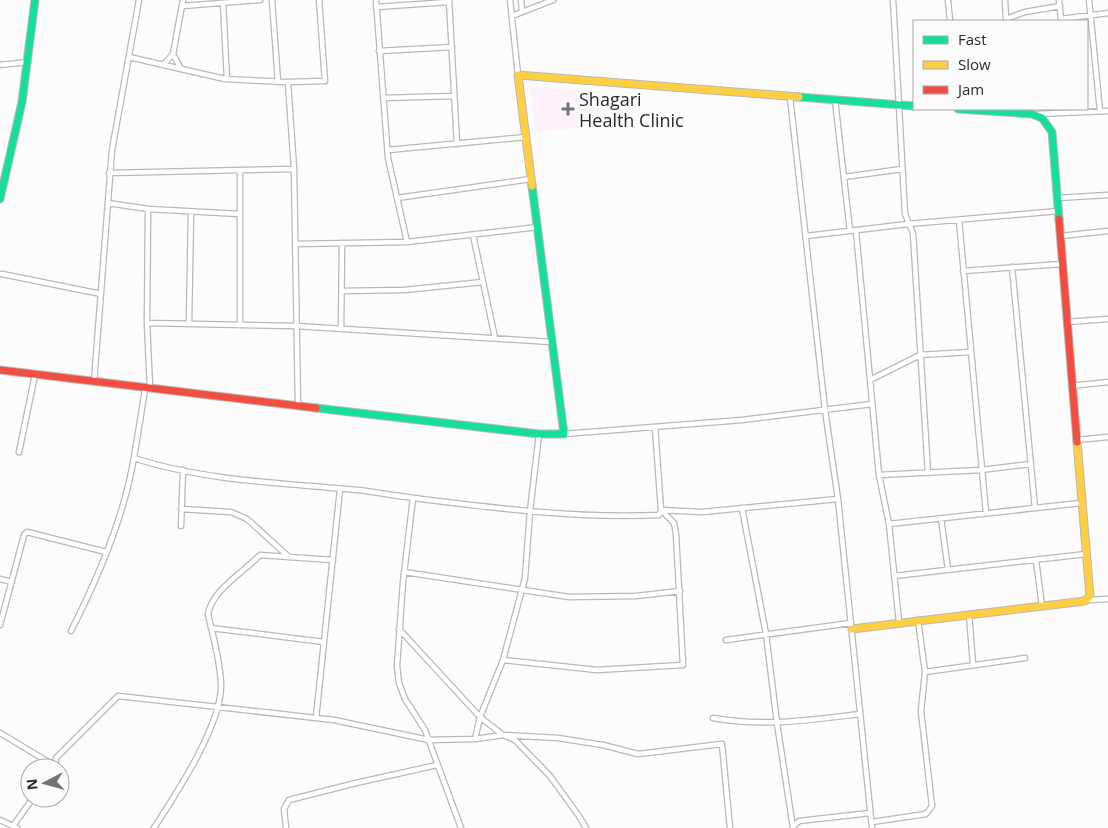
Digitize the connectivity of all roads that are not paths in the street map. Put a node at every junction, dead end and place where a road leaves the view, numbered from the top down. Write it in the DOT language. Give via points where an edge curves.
graph roads {
  1 [pos="35,0"];
  2 [pos="139,0"];
  3 [pos="183,0"];
  4 [pos="260,0"];
  5 [pos="272,0"];
  6 [pos="319,0"];
  7 [pos="376,0"];
  8 [pos="510,0"];
  9 [pos="521,0"];
  10 [pos="553,0"];
  11 [pos="893,0"];
  12 [pos="948,0"];
  13 [pos="1005,0"];
  14 [pos="1059,0"];
  15 [pos="1089,0"];
  16 [pos="449,1"];
  17 [pos="223,3"];
  18 [pos="182,6"];
  19 [pos="1060,6"];
  20 [pos="376,7"];
  21 [pos="522,10"];
  22 [pos="1108,13"];
  23 [pos="512,16"];
  24 [pos="1090,16"];
  25 [pos="950,20"];
  26 [pos="1006,20"];
  27 [pos="1061,20"];
  28 [pos="452,47"];
  29 [pos="379,51"];
  30 [pos="173,54"];
  31 [pos="129,57"];
  32 [pos="28,62"];
  33 [pos="163,64"];
  34 [pos="0,65"];
  35 [pos="182,69"];
  36 [pos="518,75"];
  37 [pos="226,79"];
  38 [pos="278,82"];
  39 [pos="288,82"];
  40 [pos="454,96"];
  41 [pos="790,97"];
  42 [pos="383,98"];
  43 [pos="836,100"];
  44 [pos="898,105"];
  45 [pos="913,106"];
  46 [pos="986,110"];
  47 [pos="1013,111"];
  48 [pos="1069,111"];
  49 [pos="1100,111"];
  50 [pos="1108,111"];
  51 [pos="1032,114"];
  52 [pos="526,138"];
  53 [pos="457,144"];
  54 [pos="388,150"];
  55 [pos="294,169"];
  56 [pos="902,169"];
  57 [pos="240,170"];
  58 [pos="109,173"];
  59 [pos="844,177"];
  60 [pos="531,179"];
  61 [pos="1108,195"];
  62 [pos="0,198"];
  63 [pos="397,198"];
  64 [pos="1057,198"];
  65 [pos="108,203"];
  66 [pos="148,209"];
  67 [pos="1058,211"];
  68 [pos="191,212"];
  69 [pos="240,214"];
  70 [pos="959,220"];
  71 [pos="908,224"];
  72 [pos="538,227"];
  73 [pos="850,231"];
  74 [pos="856,231"];
  75 [pos="1108,231"];
  76 [pos="473,235"];
  77 [pos="806,236"];
  78 [pos="1060,236"];
  79 [pos="407,242"];
  80 [pos="342,243"];
  81 [pos="295,244"];
  82 [pos="1062,264"];
  83 [pos="1012,267"];
  84 [pos="963,271"];
  85 [pos="2,274"];
  86 [pos="483,282"];
  87 [pos="342,291"];
  88 [pos="101,294"];
  89 [pos="1108,319"];
  90 [pos="1066,322"];
  91 [pos="147,323"];
  92 [pos="189,323"];
  93 [pos="240,325"];
  94 [pos="296,326"];
  95 [pos="341,329"];
  96 [pos="494,338"];
  97 [pos="552,342"];
  98 [pos="970,352"];
  99 [pos="920,355"];
  100 [pos="0,370"];
  101 [pos="35,375"];
  102 [pos="870,380"];
  103 [pos="94,382"];
  104 [pos="1108,382"];
  105 [pos="1072,386"];
  106 [pos="147,389"];
  107 [pos="872,404"];
  108 [pos="298,407"];
  109 [pos="824,410"];
  110 [pos="655,427"];
  111 [pos="539,434"];
  112 [pos="564,434"];
  113 [pos="1108,437"];
  114 [pos="1076,440"];
  115 [pos="19,452"];
  116 [pos="134,458"];
  117 [pos="1031,464"];
  118 [pos="183,470"];
  119 [pos="981,470"];
  120 [pos="928,473"];
  121 [pos="879,475"];
  122 [pos="340,489"];
  123 [pos="413,498"];
  124 [pos="838,499"];
  125 [pos="1081,503"];
  126 [pos="742,508"];
  127 [pos="1035,508"];
  128 [pos="181,509"];
  129 [pos="660,510"];
  130 [pos="530,511"];
  131 [pos="986,513"];
  132 [pos="942,518"];
  133 [pos="889,524"];
  134 [pos="181,526"];
  135 [pos="106,552"];
  136 [pos="1086,554"];
  137 [pos="289,556"];
  138 [pos="333,560"];
  139 [pos="1036,560"];
  140 [pos="948,570"];
  141 [pos="404,572"];
  142 [pos="894,576"];
  143 [pos="0,579"];
  144 [pos="12,582"];
  145 [pos="522,591"];
  146 [pos="680,591"];
  147 [pos="1108,599"];
  148 [pos="1088,600"];
  149 [pos="1042,606"];
  150 [pos="969,614"];
  151 [pos="918,620"];
  152 [pos="899,622"];
  153 [pos="0,626"];
  154 [pos="851,626"];
  155 [pos="211,628"];
  156 [pos="399,629"];
  157 [pos="71,631"];
  158 [pos="766,634"];
  159 [pos="726,640"];
  160 [pos="324,642"];
  161 [pos="1025,658"];
  162 [pos="503,660"];
  163 [pos="974,664"];
  164 [pos="925,672"];
  165 [pos="218,707"];
  166 [pos="860,714"];
  167 [pos="480,717"];
  168 [pos="316,718"];
  169 [pos="714,718"];
  170 [pos="776,724"];
  171 [pos="0,733"];
  172 [pos="503,735"];
  173 [pos="429,740"];
  174 [pos="475,740"];
  175 [pos="40,758"];
  176 [pos="56,758"];
  177 [pos="437,766"];
  178 [pos="27,808"];
  179 [pos="870,813"];
  180 [pos="0,820"];
  181 [pos="872,825"];
  182 [pos="15,827"];
  183 [pos="154,828"];
  184 [pos="286,828"];
  185 [pos="461,828"];
  186 [pos="586,828"];
  187 [pos="730,828"];
  188 [pos="792,828"];
  1 -- 32 [label="street"];
  2 -- 31 [label="street"];
  3 -- 18 [label="street"];
  4 -- 17 [label="street"];
  5 -- 38 [label="street"];
  6 -- 39 [label="street" via="325,81"];
  7 -- 20 [label="street"];
  8 -- 23 [label="street"];
  9 -- 21 [label="street"];
  10 -- 21 [label="street"];
  11 -- 44 [label="street"];
  12 -- 25 [label="street"];
  13 -- 26 [label="street"];
  14 -- 19 [label="street"];
  15 -- 24 [label="street"];
  16 -- 20 [label="street"];
  16 -- 28 [label="street"];
  17 -- 18 [label="street"];
  17 -- 37 [label="street"];
  18 -- 30 [label="street"];
  19 -- 26 [label="street" via="1025,12"];
  19 -- 27 [label="street"];
  20 -- 29 [label="street"];
  21 -- 23 [label="street"];
  22 -- 24 [label="street"];
  23 -- 36 [label="street"];
  24 -- 27 [label="street"];
  24 -- 49 [label="street"];
  28 -- 29 [label="street"];
  28 -- 40 [label="street"];
  29 -- 42 [label="street"];
  30 -- 33 [label="street"];
  30 -- 35 [label="street"];
  31 -- 33 [label="street"];
  31 -- 58 [label="street"];
  32 -- 34 [label="street"];
  32 -- 62 [label="street"];
  33 -- 35 [label="street"];
  35 -- 37 [label="street"];
  36 -- 41 [label="street"];
  36 -- 52 [label="street"];
  37 -- 38 [label="street"];
  38 -- 39 [label="street"];
  39 -- 55 [label="street"];
  40 -- 42 [label="street"];
  40 -- 53 [label="street"];
  41 -- 43 [label="street"];
  41 -- 77 [label="street"];
  42 -- 54 [label="street"];
  43 -- 44 [label="street"];
  43 -- 59 [label="street"];
  44 -- 45 [label="street"];
  44 -- 56 [label="street"];
  46 -- 47 [label="street"];
  47 -- 51 [label="street"];
  48 -- 49 [label="street"];
  48 -- 51 [label="street"];
  49 -- 50 [label="street"];
  51 -- 64 [label="street" via="1042,118 1052,132"];
  52 -- 53 [label="street"];
  52 -- 60 [label="street"];
  53 -- 54 [label="street"];
  54 -- 63 [label="street"];
  55 -- 57 [label="street"];
  55 -- 81 [label="street"];
  56 -- 59 [label="street"];
  56 -- 71 [label="street"];
  57 -- 58 [label="street"];
  57 -- 69 [label="street"];
  58 -- 65 [label="street"];
  59 -- 73 [label="street"];
  60 -- 63 [label="street"];
  60 -- 72 [label="street"];
  61 -- 64 [label="street"];
  63 -- 79 [label="street"];
  64 -- 67 [label="street"];
  65 -- 66 [label="street"];
  65 -- 88 [label="street"];
  66 -- 68 [label="street"];
  66 -- 91 [label="street"];
  67 -- 70 [label="street"];
  67 -- 78 [label="street"];
  68 -- 69 [label="street"];
  68 -- 92 [label="street"];
  69 -- 93 [label="street"];
  70 -- 71 [label="street"];
  70 -- 84 [label="street"];
  71 -- 74 [label="street"];
  71 -- 99 [label="street" via="913,233"];
  72 -- 76 [label="street"];
  72 -- 97 [label="street"];
  73 -- 74 [label="street"];
  73 -- 77 [label="street"];
  74 -- 102 [label="street"];
  75 -- 78 [label="street"];
  76 -- 79 [label="street"];
  76 -- 86 [label="street"];
  77 -- 109 [label="street"];
  78 -- 82 [label="street"];
  79 -- 80 [label="street"];
  80 -- 81 [label="street"];
  80 -- 87 [label="street"];
  81 -- 94 [label="street"];
  82 -- 83 [label="street"];
  82 -- 90 [label="street"];
  83 -- 84 [label="street"];
  83 -- 117 [label="street"];
  84 -- 98 [label="street"];
  85 -- 88 [label="street"];
  86 -- 87 [label="street" via="404,290"];
  86 -- 96 [label="street"];
  87 -- 95 [label="street"];
  88 -- 103 [label="street"];
  89 -- 90 [label="street"];
  90 -- 105 [label="street"];
  91 -- 92 [label="street"];
  91 -- 106 [label="street"];
  92 -- 93 [label="street"];
  93 -- 94 [label="street"];
  94 -- 95 [label="street"];
  94 -- 108 [label="street"];
  95 -- 96 [label="street"];
  96 -- 97 [label="street"];
  97 -- 112 [label="street"];
  98 -- 99 [label="street"];
  98 -- 119 [label="street"];
  99 -- 102 [label="street"];
  99 -- 120 [label="street"];
  100 -- 101 [label="street"];
  101 -- 103 [label="street"];
  101 -- 115 [label="street"];
  102 -- 107 [label="street"];
  103 -- 106 [label="street"];
  104 -- 105 [label="street"];
  105 -- 114 [label="street"];
  106 -- 108 [label="street"];
  106 -- 116 [label="street"];
  107 -- 109 [label="street"];
  107 -- 121 [label="street"];
  108 -- 111 [label="street"];
  109 -- 110 [label="street"];
  109 -- 124 [label="street"];
  110 -- 112 [label="street"];
  110 -- 129 [label="street"];
  111 -- 112 [label="street"];
  111 -- 130 [label="street"];
  113 -- 114 [label="street"];
  114 -- 125 [label="street"];
  116 -- 118 [label="street"];
  116 -- 135 [label="street"];
  117 -- 119 [label="street"];
  117 -- 127 [label="street"];
  118 -- 122 [label="street" via="290,486"];
  118 -- 128 [label="street"];
  119 -- 120 [label="street"];
  119 -- 131 [label="street"];
  120 -- 121 [label="street"];
  121 -- 133 [label="street"];
  122 -- 123 [label="street"];
  122 -- 138 [label="street"];
  123 -- 130 [label="street"];
  123 -- 141 [label="street"];
  124 -- 126 [label="street"];
  124 -- 154 [label="street"];
  125 -- 127 [label="street"];
  125 -- 136 [label="street"];
  126 -- 129 [label="street" via="702,512"];
  126 -- 158 [label="street"];
  127 -- 131 [label="street"];
  128 -- 134 [label="street"];
  128 -- 137 [label="street" via="230,512 247,519"];
  129 -- 130 [label="street" via="658,515 624,516"];
  129 -- 146 [label="street" via="674,523"];
  130 -- 145 [label="street"];
  131 -- 132 [label="street"];
  132 -- 133 [label="street"];
  132 -- 140 [label="street"];
  133 -- 142 [label="street"];
  135 -- 144 [label="street" via="27,532"];
  135 -- 157 [label="street"];
  136 -- 139 [label="street"];
  136 -- 148 [label="street"];
  137 -- 138 [label="street"];
  137 -- 155 [label="street" via="260,555 222,590 209,607"];
  138 -- 160 [label="street"];
  139 -- 140 [label="street"];
  139 -- 149 [label="street"];
  140 -- 142 [label="street"];
  141 -- 145 [label="street"];
  141 -- 156 [label="street"];
  142 -- 152 [label="street"];
  143 -- 144 [label="street"];
  144 -- 153 [label="street"];
  145 -- 146 [label="street" via="600,598"];
  145 -- 162 [label="street"];
  146 -- 162 [label="street" via="681,666 597,670"];
  147 -- 148 [label="street"];
  148 -- 149 [label="street"];
  149 -- 150 [label="street"];
  150 -- 151 [label="street"];
  150 -- 163 [label="street"];
  151 -- 152 [label="street"];
  151 -- 164 [label="street"];
  152 -- 154 [label="street"];
  154 -- 158 [label="street"];
  154 -- 166 [label="street"];
  155 -- 160 [label="street"];
  155 -- 165 [label="street" via="222,686"];
  156 -- 167 [label="street"];
  156 -- 173 [label="street" via="396,666 399,683"];
  158 -- 159 [label="street"];
  158 -- 170 [label="street"];
  160 -- 168 [label="street"];
  161 -- 163 [label="street"];
  162 -- 167 [label="street"];
  163 -- 164 [label="street"];
  164 -- 181 [label="street" via="921,711 932,806 926,814"];
  165 -- 168 [label="street"];
  165 -- 176 [label="street" via="118,696"];
  165 -- 183 [label="street" via="189,773"];
  166 -- 170 [label="street"];
  166 -- 179 [label="street"];
  167 -- 172 [label="street"];
  167 -- 174 [label="street"];
  168 -- 173 [label="street"];
  169 -- 170 [label="street"];
  170 -- 188 [label="street"];
  171 -- 175 [label="street"];
  172 -- 174 [label="street"];
  172 -- 186 [label="street" via="514,740 550,776"];
  172 -- 187 [label="street" via="558,738 638,754 722,744"];
  173 -- 174 [label="street"];
  173 -- 177 [label="street"];
  177 -- 184 [label="street" via="356,782 289,800 284,808"];
  177 -- 185 [label="street"];
  178 -- 182 [label="street"];
  179 -- 181 [label="street"];
  179 -- 188 [label="street" via="799,821"];
  180 -- 182 [label="street"];
}
